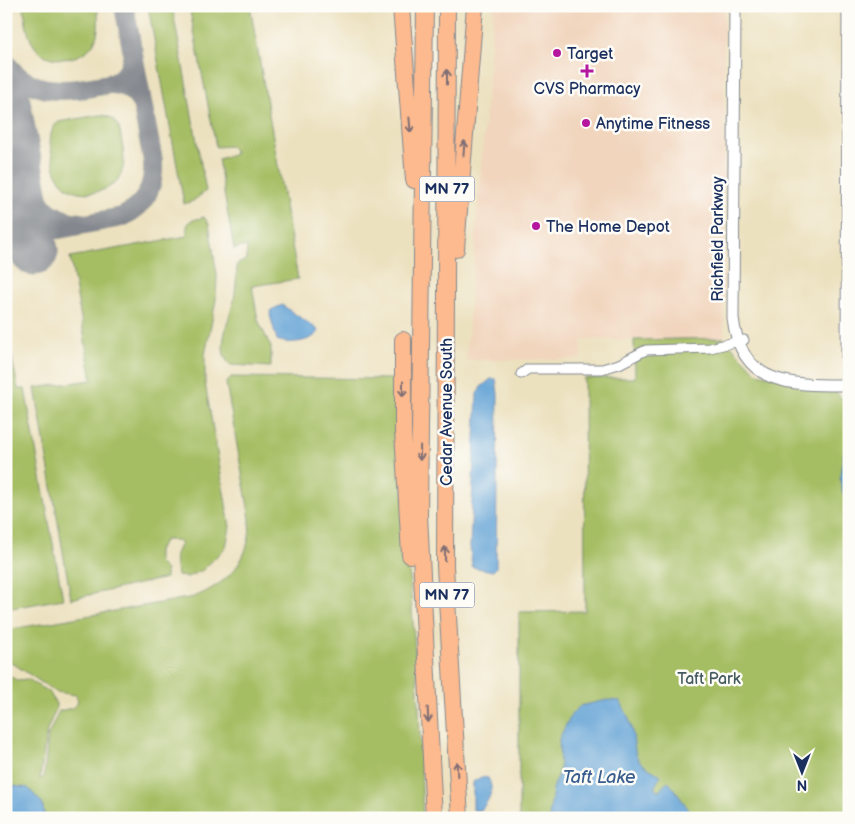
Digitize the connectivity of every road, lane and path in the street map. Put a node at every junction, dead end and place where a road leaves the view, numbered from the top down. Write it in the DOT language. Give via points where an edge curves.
graph roads {
  1 [pos="401,6"];
  2 [pos="425,6"];
  3 [pos="447,6"];
  4 [pos="475,6"];
  5 [pos="735,6"];
  6 [pos="742,6"];
  7 [pos="847,6"];
  8 [pos="848,175"];
  9 [pos="403,340"];
  10 [pos="741,341"];
  11 [pos="421,370"];
  12 [pos="447,371"];
  13 [pos="521,374"];
  14 [pos="848,380"];
  15 [pos="426,689"];
  16 [pos="429,742"];
  17 [pos="427,818"];
  18 [pos="434,818"];
  19 [pos="460,818"];
  1 -- 11 [label="highway, one-way" via="413,161"];
  2 -- 11 [label="highway, Cedar Avenue South / MN 77"];
  12 -- 3 [label="highway, Cedar Avenue South / MN 77, one-way"];
  12 -- 4 [label="highway, one-way"];
  5 -- 10 [label="street, Richfield Parkway" via="732,318"];
  6 -- 10 [label="street, Richfield Parkway"];
  7 -- 8 [label="street"];
  8 -- 14 [label="street"];
  9 -- 15 [label="highway, one-way" via="405,492 417,637"];
  10 -- 13 [label="street" via="710,348 646,350 619,364 602,368 528,368"];
  10 -- 14 [label="street, Richfield Parkway" via="758,359 781,374 795,378"];
  11 -- 15 [label="highway, Cedar Avenue South / MN 77, one-way" via="419,515"];
  19 -- 12 [label="highway, Cedar Avenue South / MN 77, one-way" via="445,566"];
  15 -- 16 [label="highway, Cedar Avenue South / MN 77, one-way"];
  16 -- 17 [label="highway"];
  16 -- 18 [label="highway, Cedar Avenue South / MN 77"];
}
